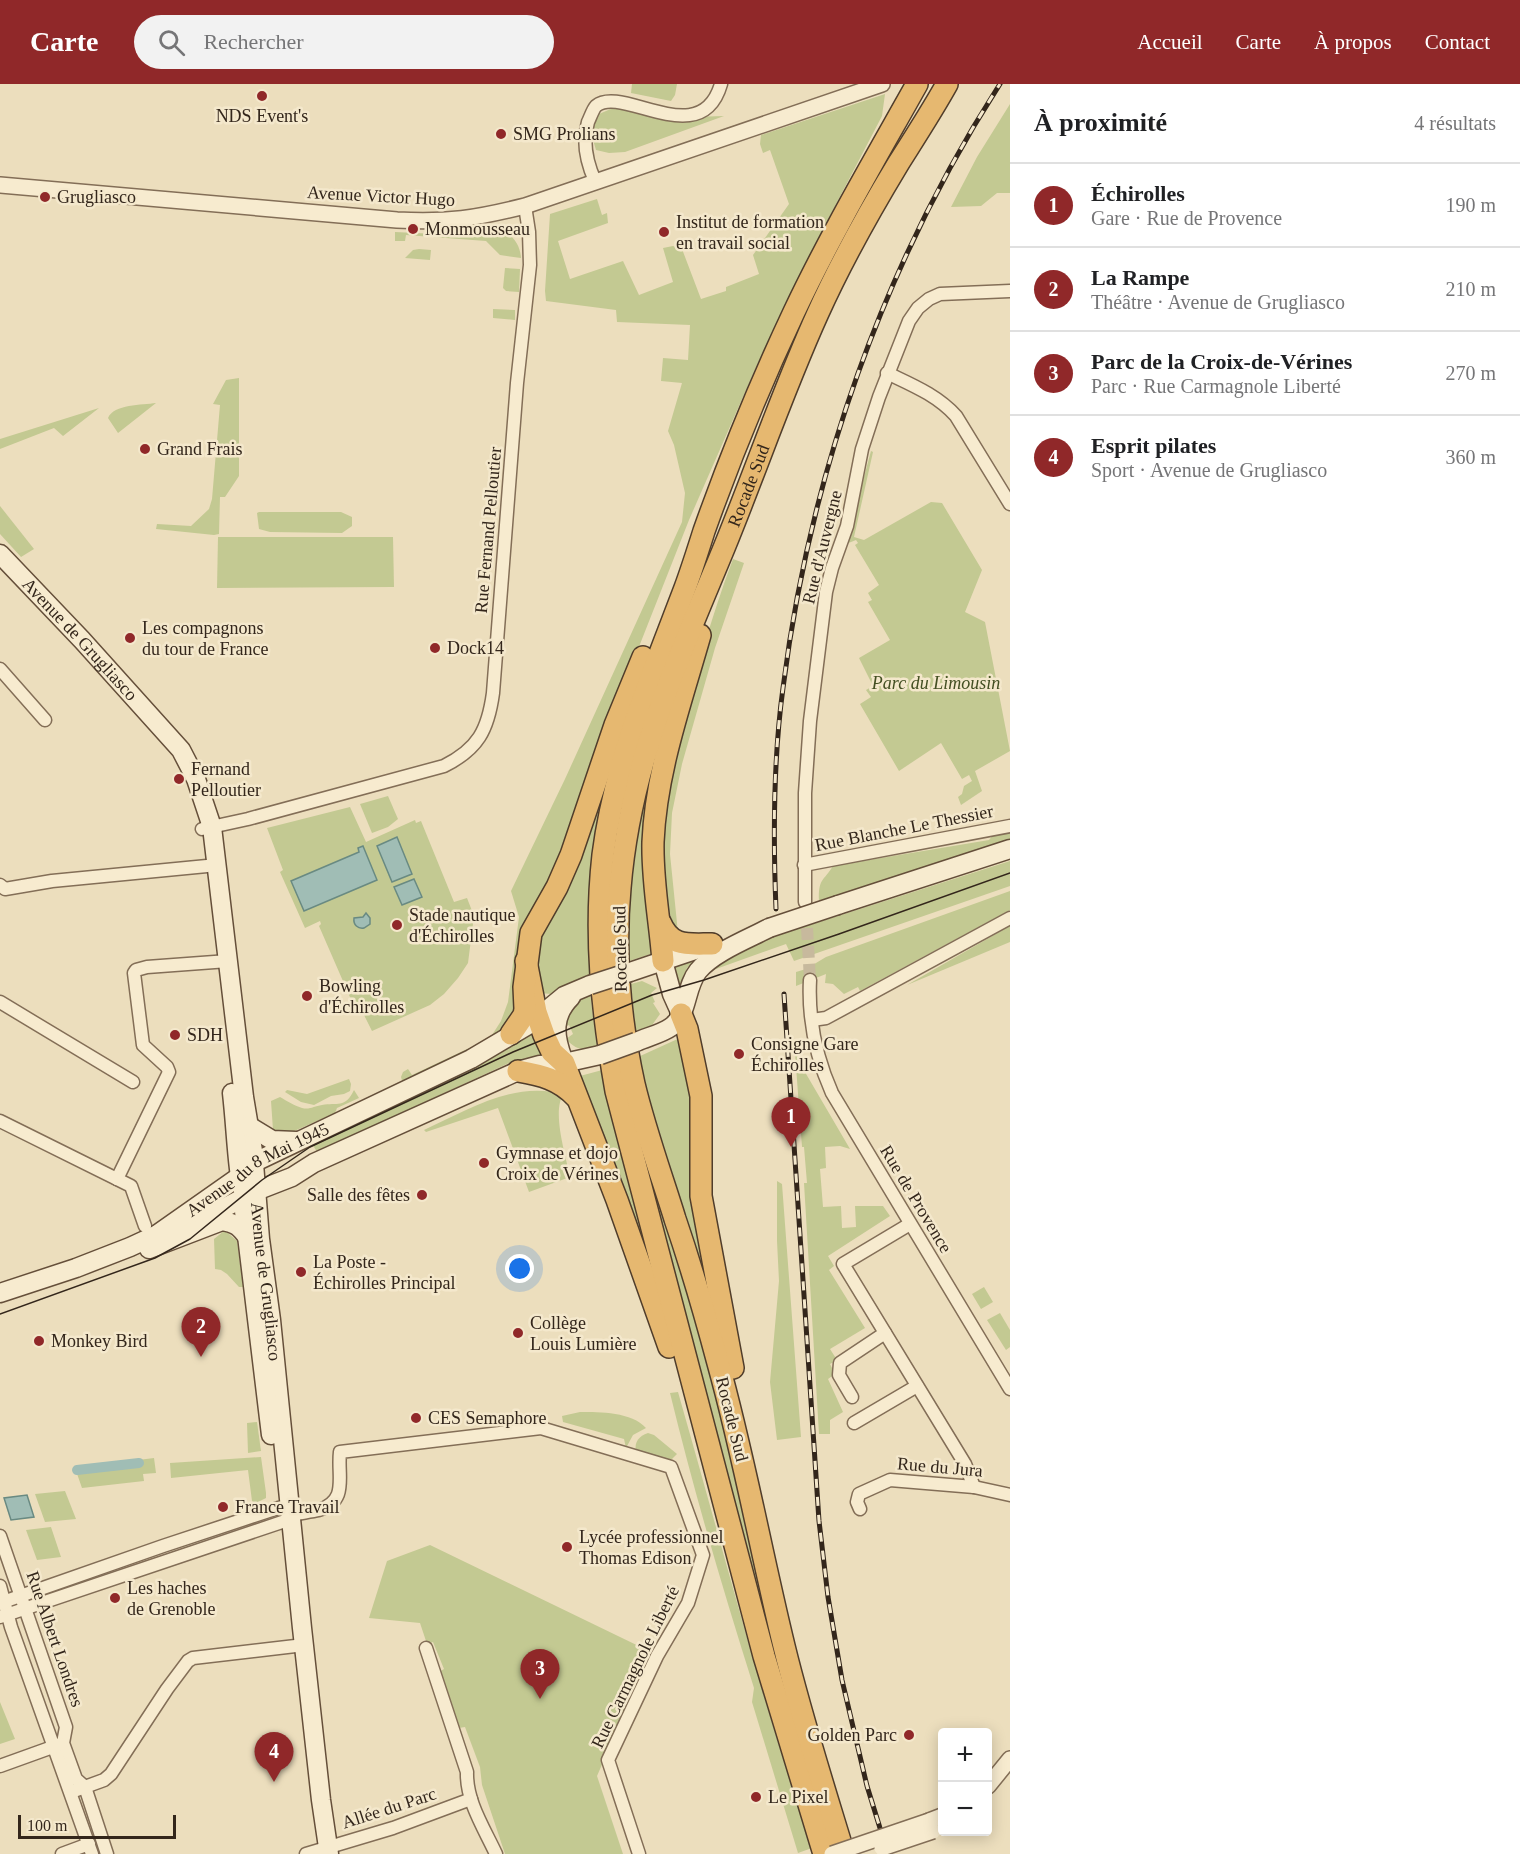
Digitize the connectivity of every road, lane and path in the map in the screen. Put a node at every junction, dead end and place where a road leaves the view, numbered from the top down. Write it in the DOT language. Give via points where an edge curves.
graph roads {
  1 [pos="721,84"];
  2 [pos="882,84"];
  3 [pos="917,84"];
  4 [pos="947,84"];
  5 [pos="956,84"];
  6 [pos="896,169"];
  7 [pos="595,181"];
  8 [pos="0,185"];
  9 [pos="525,206"];
  10 [pos="1010,291"];
  11 [pos="887,374"];
  12 [pos="1010,504"];
  13 [pos="705,530"];
  14 [pos="725,546"];
  15 [pos="0,554"];
  16 [pos="0,669"];
  17 [pos="45,720"];
  18 [pos="1010,826"];
  19 [pos="207,828"];
  20 [pos="1010,849"];
  21 [pos="207,866"];
  22 [pos="804,866"];
  23 [pos="0,885"];
  24 [pos="806,903"];
  25 [pos="1010,918"];
  26 [pos="659,922"];
  27 [pos="769,928"];
  28 [pos="712,944"];
  29 [pos="223,961"];
  30 [pos="526,961"];
  31 [pos="663,961"];
  32 [pos="810,980"];
  33 [pos="584,988"];
  34 [pos="672,994"];
  35 [pos="0,1002"];
  36 [pos="681,1014"];
  37 [pos="538,1017"];
  38 [pos="812,1020"];
  39 [pos="511,1034"];
  40 [pos="657,1034"];
  41 [pos="564,1063"];
  42 [pos="518,1071"];
  43 [pos="133,1082"];
  44 [pos="578,1099"];
  45 [pos="234,1105"];
  46 [pos="0,1121"];
  47 [pos="242,1127"];
  48 [pos="297,1141"];
  49 [pos="314,1163"];
  50 [pos="292,1177"];
  51 [pos="117,1179"];
  52 [pos="248,1181"];
  53 [pos="200,1203"];
  54 [pos="910,1224"];
  55 [pos="145,1226"];
  56 [pos="254,1239"];
  57 [pos="149,1249"];
  58 [pos="0,1293"];
  59 [pos="0,1301"];
  60 [pos="885,1333"];
  61 [pos="917,1386"];
  62 [pos="1010,1389"];
  63 [pos="852,1397"];
  64 [pos="854,1423"];
  65 [pos="974,1487"];
  66 [pos="1007,1493"];
  67 [pos="860,1509"];
  68 [pos="286,1514"];
  69 [pos="0,1536"];
  70 [pos="168,1544"];
  71 [pos="735,1547"];
  72 [pos="762,1552"];
  73 [pos="171,1559"];
  74 [pos="0,1586"];
  75 [pos="21,1596"];
  76 [pos="25,1608"];
  77 [pos="3,1609"];
  78 [pos="299,1646"];
  79 [pos="426,1648"];
  80 [pos="59,1744"];
  81 [pos="1010,1759"];
  82 [pos="0,1766"];
  83 [pos="1010,1772"];
  84 [pos="990,1782"];
  85 [pos="85,1787"];
  86 [pos="71,1792"];
  87 [pos="992,1792"];
  88 [pos="471,1799"];
  89 [pos="937,1824"];
  90 [pos="91,1849"];
  91 [pos="320,1852"];
  92 [pos="62,1854"];
  93 [pos="107,1854"];
  94 [pos="496,1854"];
  95 [pos="639,1854"];
  96 [pos="824,1854"];
  97 [pos="832,1854"];
  98 [pos="844,1854"];
  99 [pos="865,1854"];
  1 -- 7 [label="street" via="708,106 693,113 676,113 610,98 596,105 587,125 586,156"];
  2 -- 7 [label="street, Avenue Victor Hugo"];
  3 -- 13 [label="highway, Rocade Sud" via="794,313"];
  4 -- 6 [label="highway, Rocade Sud"];
  5 -- 6 [label="highway"];
  6 -- 14 [label="highway, Rocade Sud" via="818,312"];
  7 -- 9 [label="street, Avenue Victor Hugo"];
  8 -- 9 [label="street, Avenue Victor Hugo" via="426,221 479,218"];
  9 -- 19 [label="street, Rue Fernand Pelloutier" via="530,265 493,693 486,726 477,743 444,766"];
  10 -- 11 [label="street, Rue d'Auvergne" via="956,292 928,299 909,321"];
  11 -- 12 [label="street" via="947,406"];
  11 -- 22 [label="street, Rue d'Auvergne" via="862,449 847,526 826,592 810,721"];
  13 -- 30 [label="highway" via="691,548 639,665 571,855 531,933"];
  13 -- 71 [label="highway, Rocade Sud" via="632,727 615,785 600,892 599,962 616,1091"];
  14 -- 26 [label="highway" via="656,808 653,863"];
  14 -- 72 [label="highway, Rocade Sud" via="671,676 640,765 623,854 618,946 622,1010 634,1084 719,1365"];
  15 -- 19 [label="main road, Avenue de Grugliasco" via="181,750 196,779"];
  16 -- 17 [label="street"];
  18 -- 22 [label="street, Rue Blanche Le Thessier"];
  19 -- 21 [label="main road, Avenue de Grugliasco"];
  19 -- 29 [label="main road, Avenue de Grugliasco"];
  20 -- 27 [label="main road, bridge"];
  21 -- 23 [label="street" via="5,889"];
  21 -- 29 [label="main road, Avenue de Grugliasco"];
  22 -- 24 [label="street, Rue d'Auvergne"];
  25 -- 38 [label="street" via="826,1018"];
  26 -- 28 [label="highway" via="674,941"];
  26 -- 31 [label="highway"];
  27 -- 28 [label="main road, Avenue du 8 Mai 1945"];
  27 -- 36 [label="main road" via="711,959 699,970 690,984"];
  28 -- 31 [label="main road, Avenue du 8 Mai 1945"];
  29 -- 45 [label="main road, Avenue de Grugliasco"];
  29 -- 47 [label="main road, Avenue de Grugliasco" via="244,1097"];
  29 -- 51 [label="street" via="147,967 134,974 143,1045 169,1072"];
  30 -- 37 [label="highway"];
  30 -- 39 [label="highway" via="524,1015"];
  31 -- 33 [label="main road, Avenue du 8 Mai 1945, bridge"];
  31 -- 34 [label="main road"];
  32 -- 38 [label="street"];
  33 -- 37 [label="main road, Avenue du 8 Mai 1945" via="564,996"];
  33 -- 41 [label="main road" via="563,1005 557,1017 556,1039"];
  34 -- 36 [label="main road"];
  34 -- 40 [label="main road" via="670,1009"];
  35 -- 43 [label="street"];
  36 -- 40 [label="main road, Avenue du 8 Mai 1945" via="671,1027"];
  36 -- 72 [label="highway" via="701,1096 703,1209"];
  37 -- 39 [label="main road, Avenue du 8 Mai 1945"];
  37 -- 41 [label="highway" via="552,1052"];
  38 -- 54 [label="street, Rue de Provence" via="818,1057 832,1094"];
  39 -- 48 [label="main road, Avenue du 8 Mai 1945" via="471,1059"];
  40 -- 41 [label="main road, Avenue du 8 Mai 1945, bridge" via="600,1055"];
  41 -- 42 [label="main road, Avenue du 8 Mai 1945"];
  41 -- 44 [label="highway"];
  42 -- 44 [label="highway" via="552,1079"];
  42 -- 49 [label="main road, Avenue du 8 Mai 1945"];
  44 -- 71 [label="highway" via="657,1313"];
  45 -- 47 [label="main road, Avenue de Grugliasco"];
  45 -- 52 [label="main road"];
  46 -- 51 [label="street"];
  47 -- 48 [label="main road" via="272,1140"];
  47 -- 52 [label="main road, Avenue de Grugliasco"];
  47 -- 53 [label="main road" via="218,1184"];
  48 -- 52 [label="main road, Avenue du 8 Mai 1945"];
  49 -- 50 [label="main road, Avenue du 8 Mai 1945"];
  49 -- 52 [label="main road"];
  50 -- 52 [label="main road, Avenue du 8 Mai 1945"];
  50 -- 56 [label="main road" via="274,1192"];
  51 -- 55 [label="street" via="131,1185"];
  52 -- 53 [label="main road, Avenue du 8 Mai 1945"];
  52 -- 56 [label="main road, Avenue de Grugliasco"];
  52 -- 57 [label="main road, Avenue du 8 Mai 1945" via="185,1228"];
  53 -- 58 [label="main road, Avenue du 8 Mai 1945" via="130,1247"];
  54 -- 60 [label="street" via="843,1264"];
  54 -- 62 [label="street, Rue de Provence"];
  56 -- 57 [label="main road" via="240,1227 222,1221"];
  56 -- 68 [label="main road, Avenue de Grugliasco" via="272,1329"];
  57 -- 59 [label="main road, Avenue du 8 Mai 1945"];
  60 -- 61 [label="street"];
  60 -- 63 [label="street" via="840,1364 838,1375"];
  61 -- 64 [label="street"];
  61 -- 65 [label="street" via="965,1464"];
  65 -- 66 [label="street, Rue du Jura"];
  65 -- 67 [label="street, Rue du Jura" via="890,1480 859,1494"];
  68 -- 70 [label="street"];
  68 -- 73 [label="street"];
  68 -- 78 [label="main road, Avenue de Grugliasco"];
  68 -- 95 [label="street, Rue Carmagnole Liberté" via="332,1504 339,1493 340,1452 373,1447 541,1428 671,1467 703,1556 688,1603 657,1656 608,1760"];
  69 -- 75 [label="street, Rue Albert Londres"];
  70 -- 73 [label="street"];
  70 -- 75 [label="street"];
  71 -- 96 [label="highway, Rocade Sud"];
  72 -- 98 [label="highway, Rocade Sud" via="797,1697"];
  73 -- 76 [label="street"];
  74 -- 77 [label="street, Rue Albert Londres"];
  75 -- 76 [label="street, Rue Albert Londres"];
  75 -- 77 [label="street"];
  76 -- 77 [label="street"];
  76 -- 80 [label="street, Rue Albert Londres" via="66,1726"];
  77 -- 80 [label="street, Rue Albert Londres"];
  78 -- 85 [label="street" via="188,1661 111,1774"];
  78 -- 91 [label="main road, Avenue de Grugliasco"];
  79 -- 88 [label="street" via="467,1772"];
  80 -- 82 [label="street"];
  80 -- 85 [label="street, Rue Albert Londres" via="76,1779"];
  80 -- 86 [label="street, Rue Albert Londres"];
  81 -- 84 [label="street"];
  83 -- 87 [label="street"];
  85 -- 86 [label="street"];
  85 -- 93 [label="street, Rue Albert Londres"];
  86 -- 90 [label="street, Rue Albert Londres"];
  88 -- 91 [label="street, Allée du Parc"];
  88 -- 94 [label="street"];
  89 -- 97 [label="street, bridge"];
  89 -- 99 [label="street, bridge"];
  90 -- 92 [label="street"];
}
